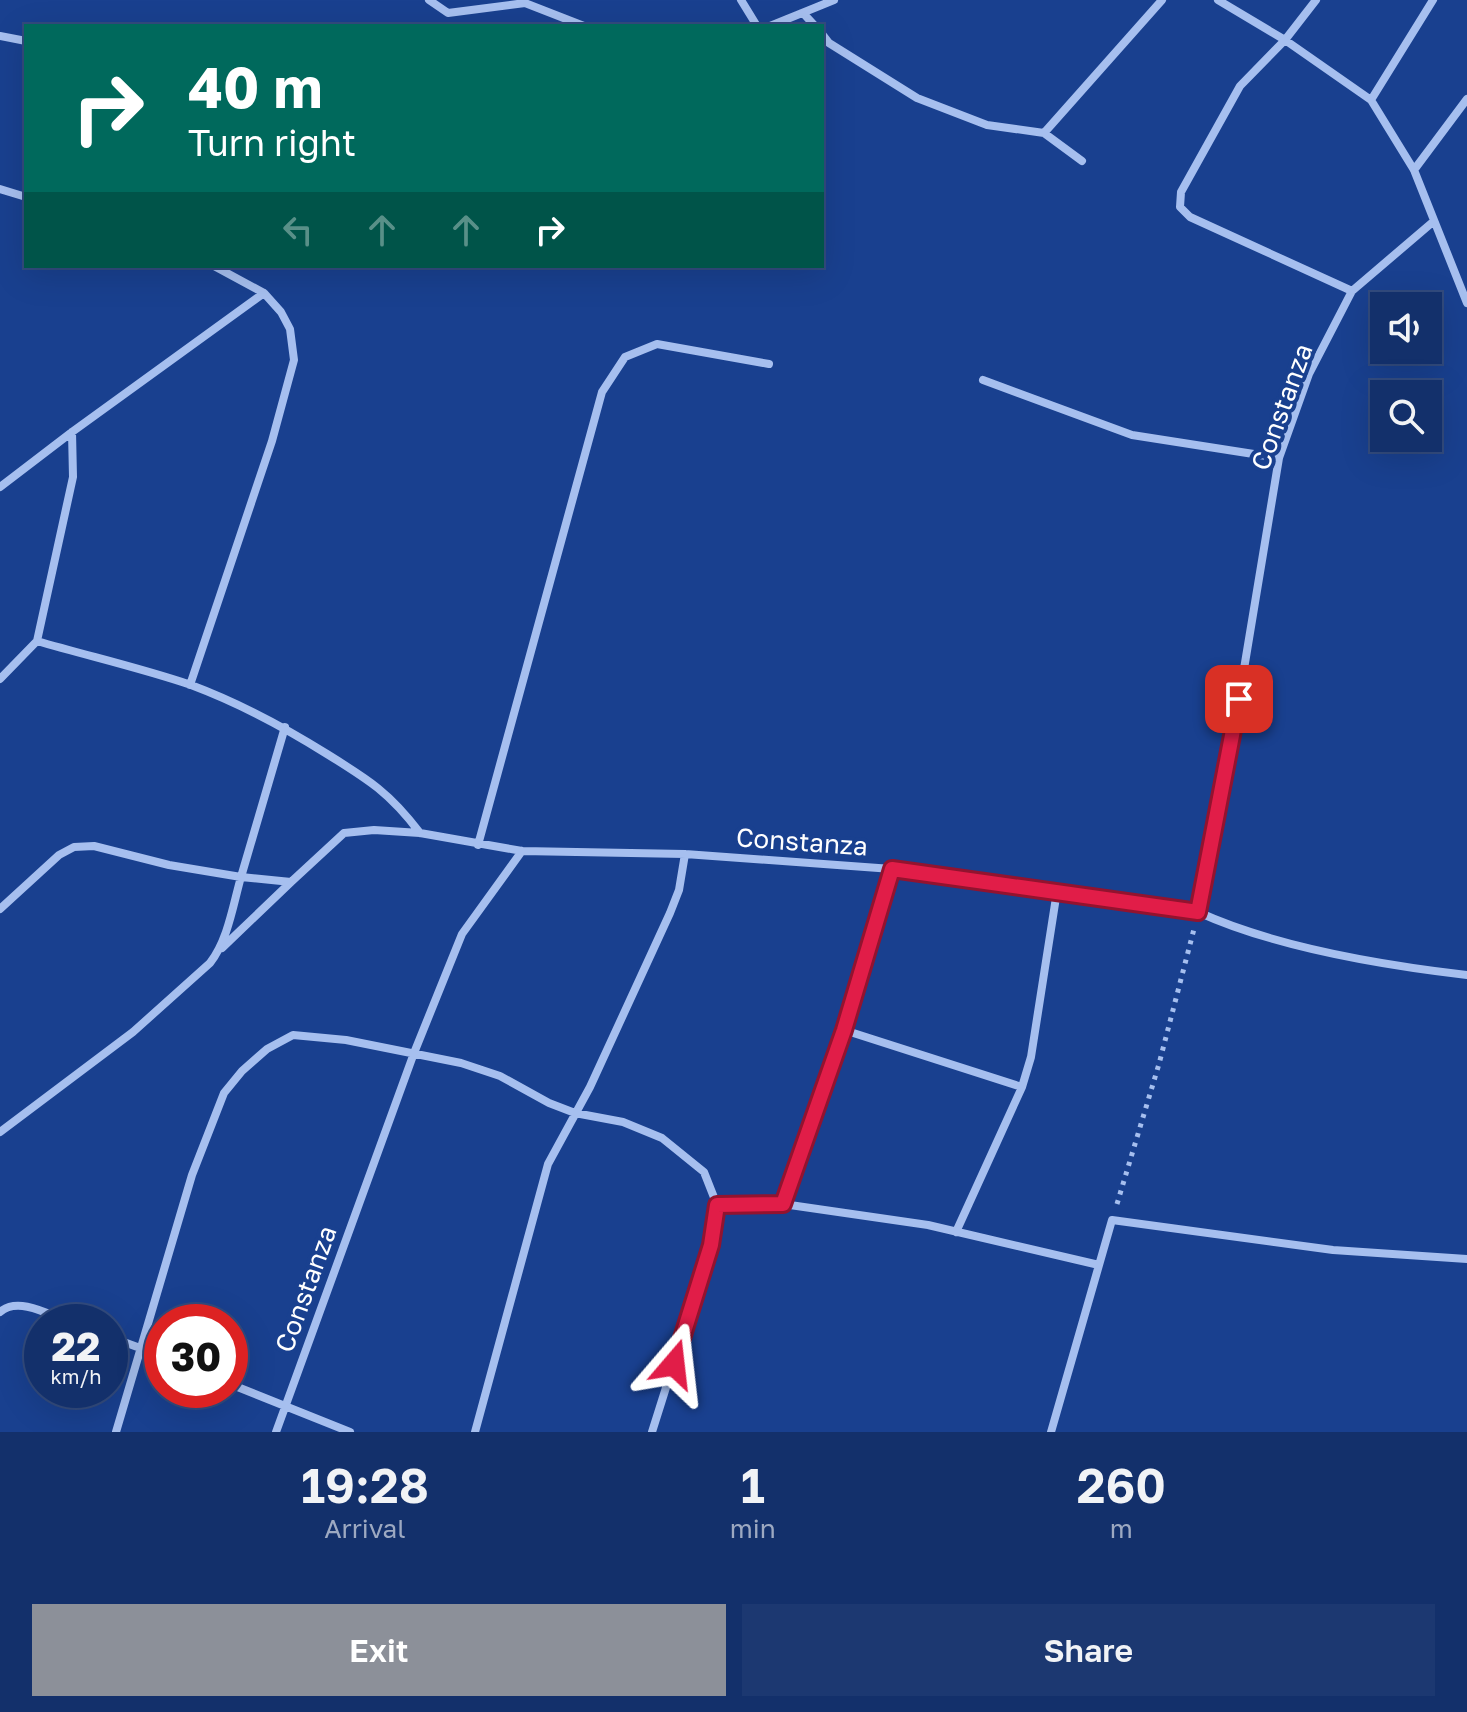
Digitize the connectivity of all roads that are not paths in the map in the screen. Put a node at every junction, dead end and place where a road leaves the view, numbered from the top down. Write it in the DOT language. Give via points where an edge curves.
graph roads {
  1 [pos="429,0"];
  2 [pos="552,0"];
  3 [pos="741,0"];
  4 [pos="834,0"];
  5 [pos="1162,0"];
  6 [pos="1218,0"];
  7 [pos="1316,0"];
  8 [pos="1433,0"];
  9 [pos="550,11"];
  10 [pos="803,13"];
  11 [pos="579,24"];
  12 [pos="756,24"];
  13 [pos="775,24"];
  14 [pos="813,24"];
  15 [pos="0,36"];
  16 [pos="824,37"];
  17 [pos="1285,40"];
  18 [pos="24,41"];
  19 [pos="1467,99"];
  20 [pos="1371,100"];
  21 [pos="1044,133"];
  22 [pos="1082,161"];
  23 [pos="1414,170"];
  24 [pos="0,189"];
  25 [pos="24,196"];
  26 [pos="1434,221"];
  27 [pos="218,268"];
  28 [pos="1352,291"];
  29 [pos="264,293"];
  30 [pos="1467,303"];
  31 [pos="769,364"];
  32 [pos="983,380"];
  33 [pos="72,432"];
  34 [pos="1279,458"];
  35 [pos="0,487"];
  36 [pos="37,641"];
  37 [pos="0,679"];
  38 [pos="190,685"];
  39 [pos="285,727"];
  40 [pos="420,833"];
  41 [pos="478,845"];
  42 [pos="522,851"];
  43 [pos="685,854"];
  44 [pos="892,869"];
  45 [pos="241,877"];
  46 [pos="291,882"];
  47 [pos="1057,891"];
  48 [pos="0,909"];
  49 [pos="1198,912"];
  50 [pos="218,952"];
  51 [pos="1467,975"];
  52 [pos="844,1030"];
  53 [pos="414,1053"];
  54 [pos="1022,1087"];
  55 [pos="575,1113"];
  56 [pos="0,1132"];
  57 [pos="783,1204"];
  58 [pos="717,1205"];
  59 [pos="956,1232"];
  60 [pos="1467,1259"];
  61 [pos="1099,1265"];
  62 [pos="24,1306"];
  63 [pos="2,1309"];
  64 [pos="128,1343"];
  65 [pos="142,1348"];
  66 [pos="248,1391"];
  67 [pos="284,1406"];
  68 [pos="116,1432"];
  69 [pos="276,1432"];
  70 [pos="350,1432"];
  71 [pos="475,1432"];
  72 [pos="652,1432"];
  73 [pos="1051,1432"];
  1 -- 9 [label="street" via="448,13 525,3"];
  2 -- 9 [label="street"];
  3 -- 12 [label="street"];
  4 -- 10 [label="street"];
  5 -- 21 [label="street"];
  6 -- 17 [label="street"];
  7 -- 17 [label="street"];
  8 -- 20 [label="street"];
  9 -- 11 [label="street"];
  10 -- 13 [label="street"];
  10 -- 14 [label="street"];
  15 -- 18 [label="street"];
  16 -- 21 [label="street" via="917,98 987,125"];
  17 -- 20 [label="street"];
  17 -- 28 [label="street" via="1240,86 1181,192 1180,207 1190,217"];
  19 -- 23 [label="street"];
  20 -- 23 [label="street"];
  21 -- 22 [label="street"];
  23 -- 26 [label="street"];
  24 -- 25 [label="street"];
  26 -- 28 [label="street, Constanza"];
  26 -- 30 [label="street"];
  27 -- 29 [label="street"];
  28 -- 34 [label="street, Constanza" via="1309,374"];
  29 -- 33 [label="street"];
  29 -- 38 [label="street" via="287,320 293,369"];
  31 -- 41 [label="street" via="657,344 625,357 602,392"];
  32 -- 34 [label="street" via="1132,435"];
  33 -- 35 [label="street"];
  33 -- 36 [label="street" via="73,477"];
  34 -- 49 [label="street, Constanza"];
  36 -- 37 [label="street"];
  36 -- 38 [label="street"];
  38 -- 39 [label="street"];
  39 -- 40 [label="street" via="385,792"];
  39 -- 45 [label="street"];
  40 -- 41 [label="street"];
  40 -- 46 [label="street" via="344,833"];
  41 -- 42 [label="street"];
  42 -- 43 [label="street, Constanza"];
  42 -- 53 [label="street, Constanza" via="462,934"];
  43 -- 44 [label="street, Constanza"];
  43 -- 55 [label="street" via="670,913"];
  44 -- 47 [label="street, Constanza"];
  44 -- 52 [label="street"];
  45 -- 46 [label="street"];
  45 -- 48 [label="street" via="94,846 74,847"];
  45 -- 50 [label="street"];
  46 -- 50 [label="street"];
  47 -- 49 [label="street, Constanza"];
  47 -- 54 [label="street"];
  49 -- 51 [label="street" via="1225,925 1322,950 1405,969"];
  50 -- 56 [label="street" via="133,1032"];
  52 -- 54 [label="street"];
  52 -- 57 [label="street"];
  53 -- 55 [label="street" via="500,1076"];
  53 -- 65 [label="street" via="293,1035 242,1071 224,1093 192,1175"];
  53 -- 67 [label="street, Constanza"];
  54 -- 59 [label="street"];
  55 -- 58 [label="street" via="623,1122 662,1138 704,1172"];
  55 -- 71 [label="street" via="548,1164"];
  57 -- 58 [label="street"];
  57 -- 59 [label="street"];
  58 -- 72 [label="street" via="711,1245"];
  59 -- 61 [label="street"];
  60 -- 61 [label="street" via="1333,1250 1112,1220"];
  61 -- 73 [label="street"];
  62 -- 63 [label="street"];
  64 -- 65 [label="street"];
  65 -- 68 [label="street"];
  66 -- 67 [label="street"];
  67 -- 69 [label="street, Constanza"];
  67 -- 70 [label="street"];
}
